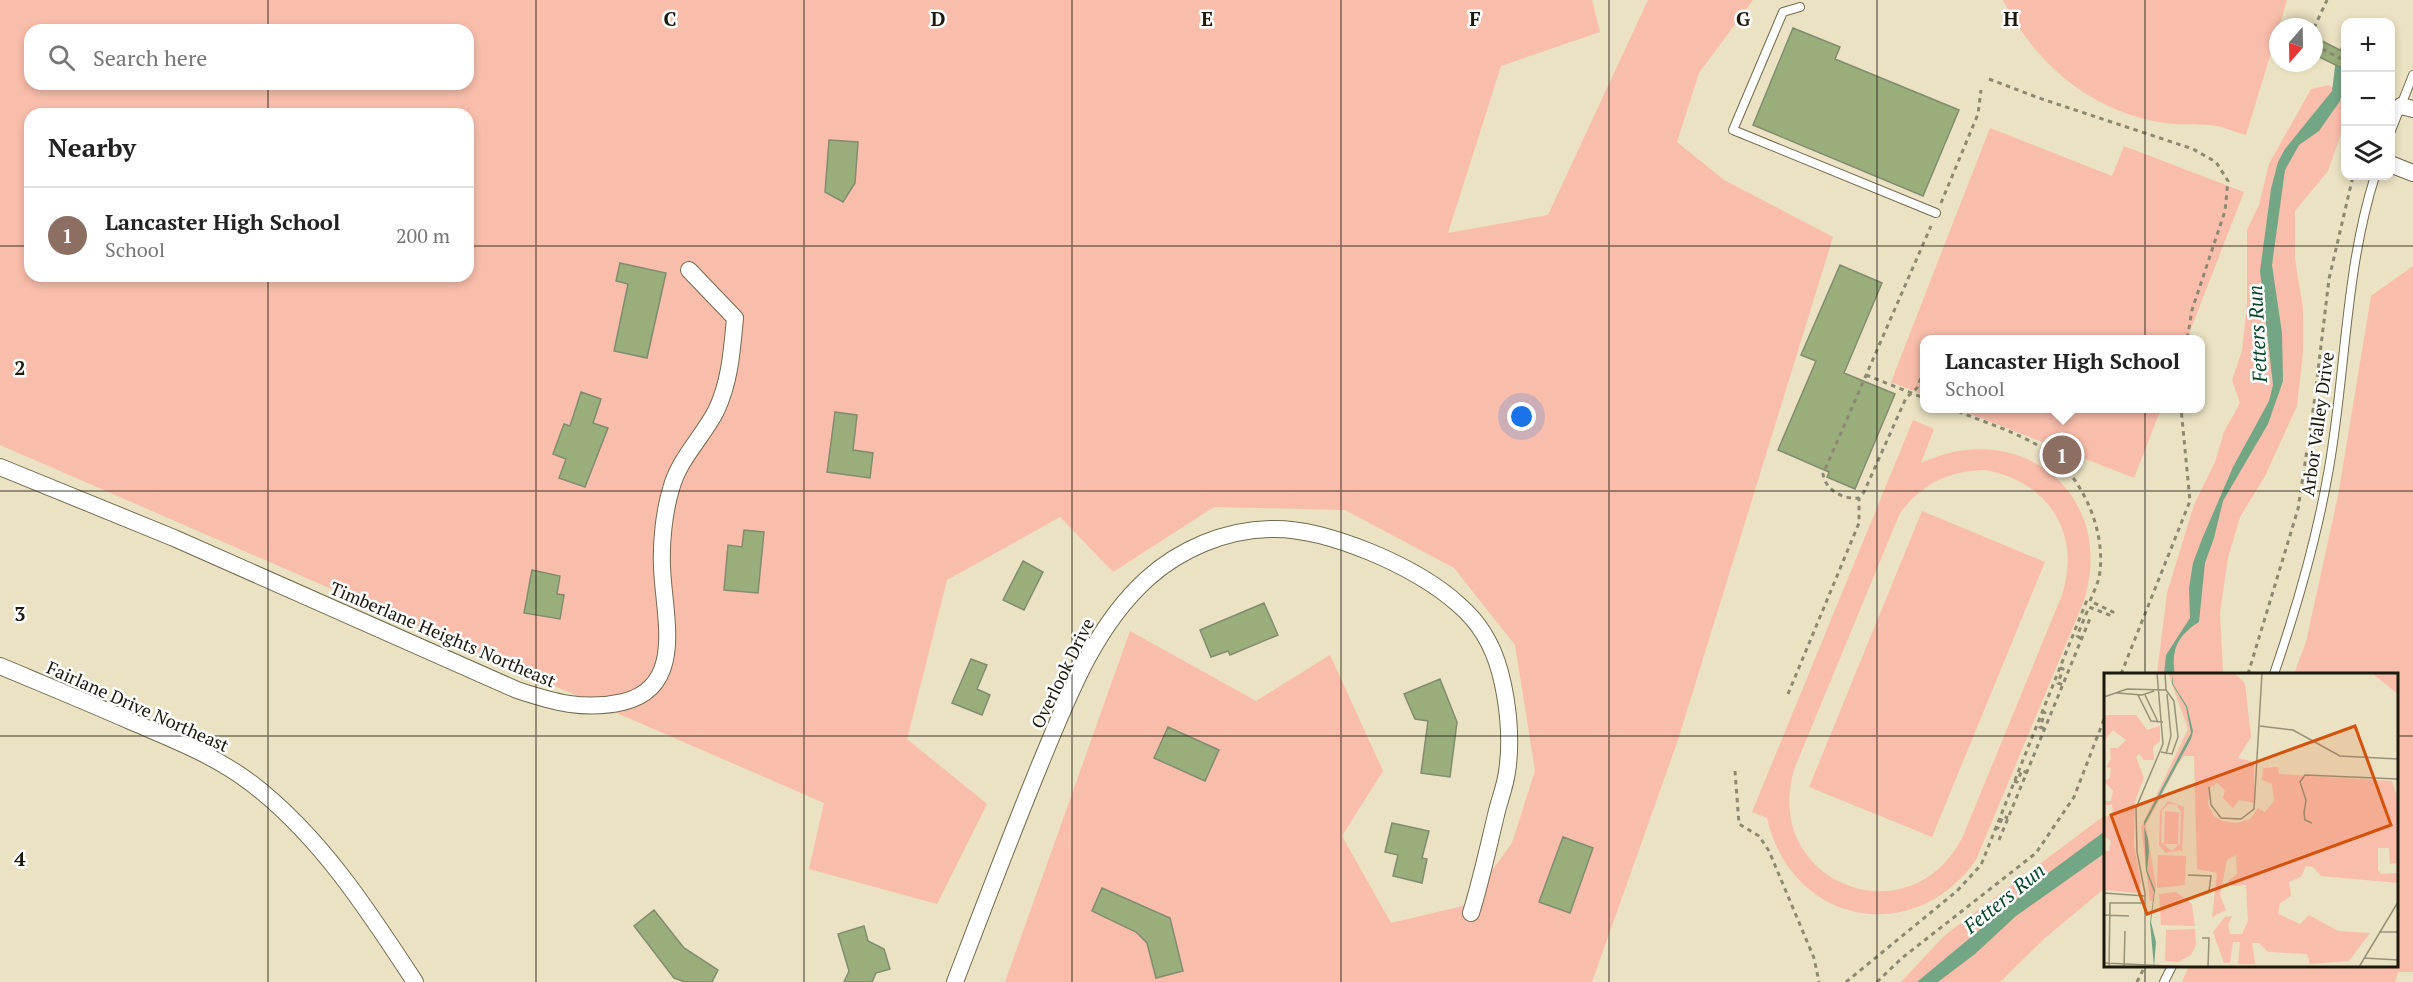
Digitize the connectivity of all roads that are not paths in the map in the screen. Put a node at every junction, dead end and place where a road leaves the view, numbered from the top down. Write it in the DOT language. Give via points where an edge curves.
graph roads {
  1 [pos="1800,7"];
  2 [pos="2413,75"];
  3 [pos="2407,108"];
  4 [pos="2395,127"];
  5 [pos="2395,166"];
  6 [pos="2413,173"];
  7 [pos="2375,180"];
  8 [pos="1936,213"];
  9 [pos="689,270"];
  10 [pos="0,467"];
  11 [pos="0,666"];
  12 [pos="2275,673"];
  13 [pos="1471,914"];
  14 [pos="2172,967"];
  15 [pos="416,982"];
  16 [pos="955,982"];
  17 [pos="2164,982"];
  1 -- 8 [label="lane" via="1783,12 1733,130"];
  2 -- 3 [label="lane"];
  3 -- 4 [label="lane"];
  5 -- 6 [label="street"];
  7 -- 12 [label="lane, Arbor Valley Drive" via="2352,276 2328,477 2306,573"];
  9 -- 10 [label="street, Timberlane Heights Northeast" via="735,318 732,353 727,383 716,411 687,452 671,489 661,563 667,644 664,667 655,685 628,701 581,706 556,703 517,690 174,538"];
  11 -- 15 [label="street, Fairlane Drive Northeast" via="179,742 250,782 321,850 371,914"];
  13 -- 16 [label="street, Overlook Drive" via="1507,773 1509,747 1504,695 1490,646 1460,605 1393,563 1320,534 1294,529 1258,530 1216,538 1191,548 1147,579 1111,619 1071,690"];
  14 -- 17 [label="lane"];
}
